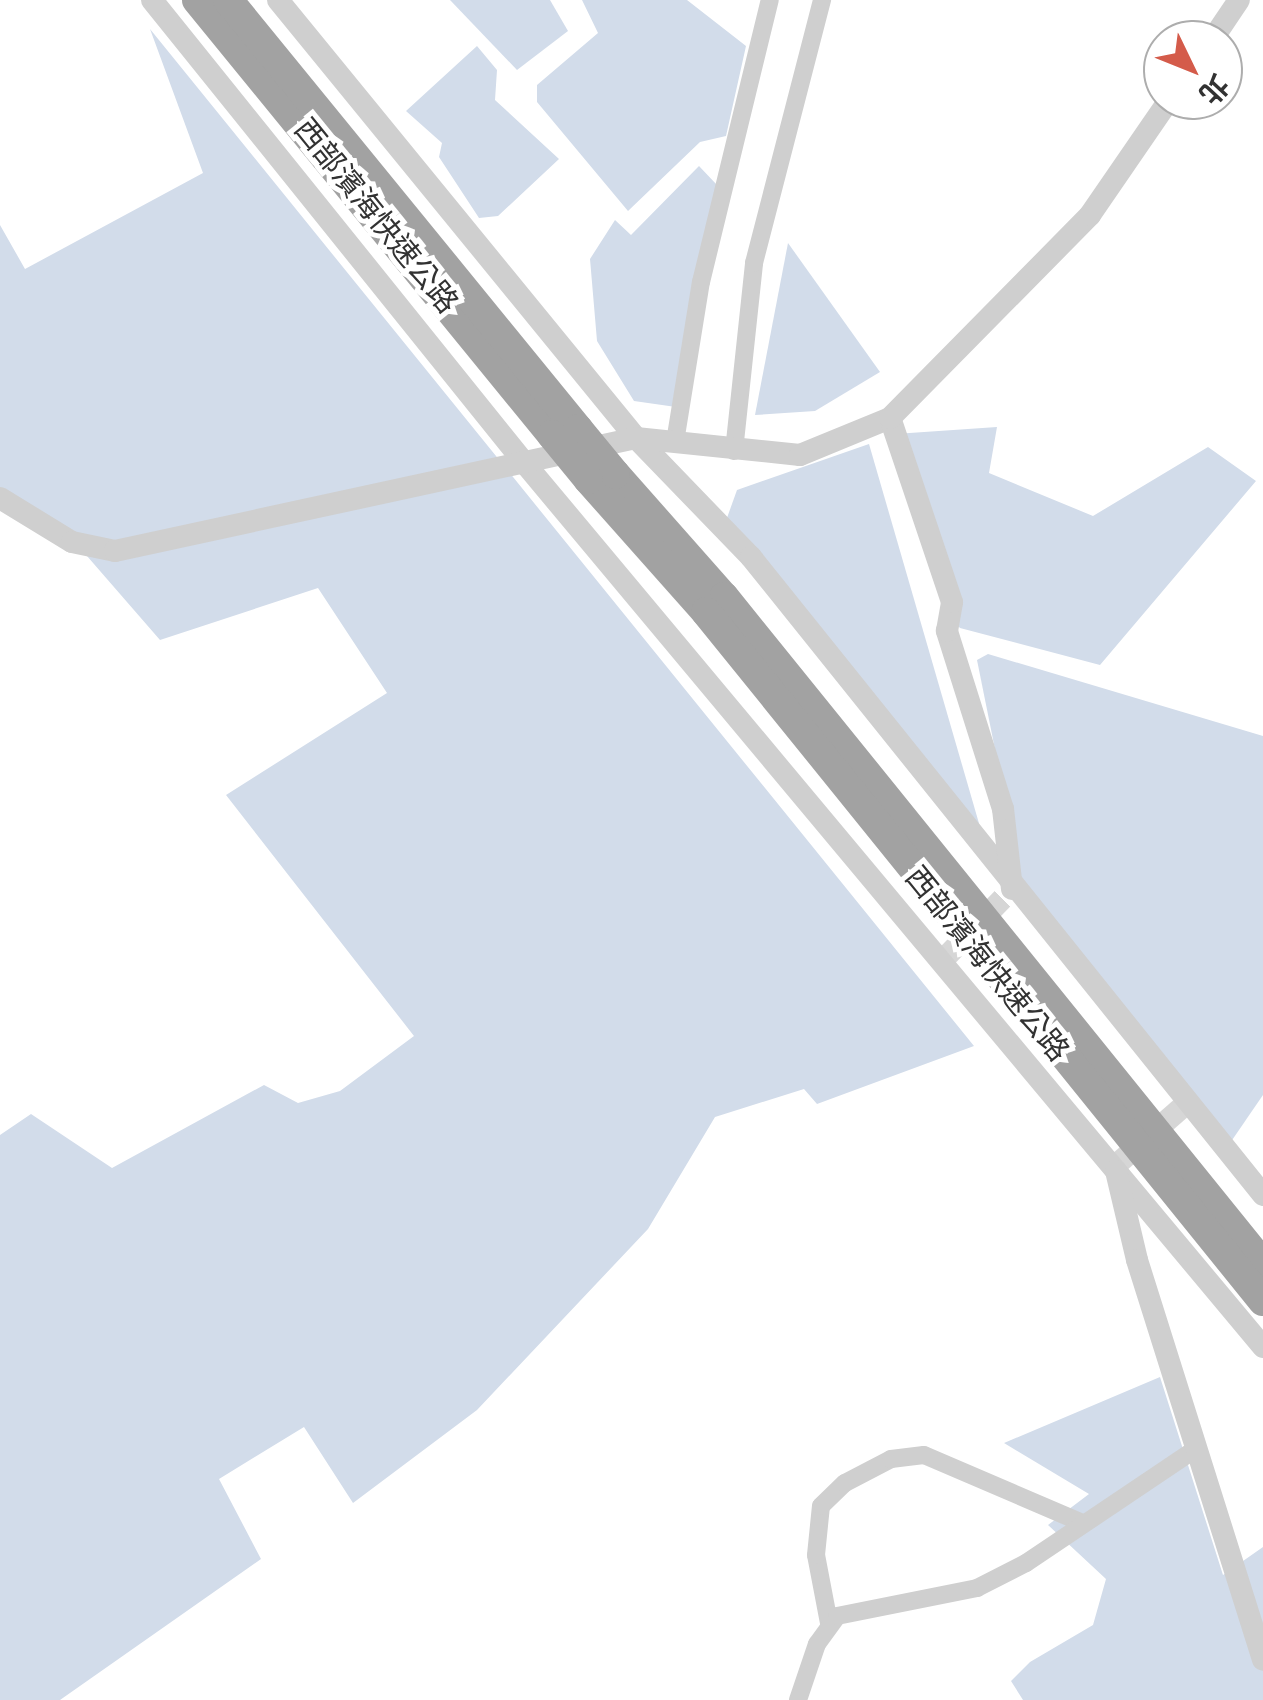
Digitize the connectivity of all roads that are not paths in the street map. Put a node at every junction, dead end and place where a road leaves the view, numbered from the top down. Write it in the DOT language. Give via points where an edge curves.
graph roads {
  1 [pos="152,0"];
  2 [pos="178,0"];
  3 [pos="197,0"];
  4 [pos="228,0"];
  5 [pos="246,0"];
  6 [pos="278,0"];
  7 [pos="770,0"];
  8 [pos="822,0"];
  9 [pos="1156,120"];
  10 [pos="365,188"];
  11 [pos="890,418"];
  12 [pos="636,438"];
  13 [pos="678,442"];
  14 [pos="728,450"];
  15 [pos="526,466"];
  16 [pos="602,477"];
  17 [pos="0,498"];
  18 [pos="720,610"];
  19 [pos="1012,889"];
  20 [pos="1115,1166"];
  21 [pos="1263,1195"];
  22 [pos="1263,1264"];
  23 [pos="1263,1301"];
  24 [pos="1263,1347"];
  25 [pos="1194,1450"];
  26 [pos="1080,1522"];
  27 [pos="828,1623"];
  28 [pos="1263,1660"];
  29 [pos="798,1700"];
  1 -- 15 [label="street"];
  2 -- 10 [label="highway"];
  3 -- 10 [label="highway, 西部濱海快速公路"];
  4 -- 10 [label="highway, 西部濱海快速公路"];
  5 -- 10 [label="highway"];
  6 -- 12 [label="street"];
  7 -- 13 [label="street" via="702,282"];
  8 -- 14 [label="street" via="754,264"];
  9 -- 11 [label="street" via="1090,215"];
  10 -- 16 [label="highway, 西部濱海快速公路, bridge"];
  11 -- 14 [label="street" via="800,455"];
  11 -- 19 [label="street" via="952,602 947,631 1003,809"];
  12 -- 13 [label="street"];
  12 -- 15 [label="street"];
  12 -- 19 [label="street" via="738,544"];
  13 -- 14 [label="street"];
  15 -- 17 [label="street" via="115,551 72,542"];
  15 -- 20 [label="street"];
  16 -- 18 [label="highway" via="662,562"];
  16 -- 18 [label="highway" via="666,530"];
  18 -- 22 [label="highway, 西部濱海快速公路"];
  18 -- 23 [label="highway, 西部濱海快速公路"];
  19 -- 21 [label="street"];
  20 -- 24 [label="street"];
  20 -- 25 [label="street"];
  25 -- 26 [label="street"];
  25 -- 28 [label="street"];
  26 -- 27 [label="street" via="1026,1563 978,1588 858,1608"];
  26 -- 27 [label="street" via="924,1454 891,1458 845,1482 821,1506 816,1556"];
  27 -- 29 [label="street"];
}
